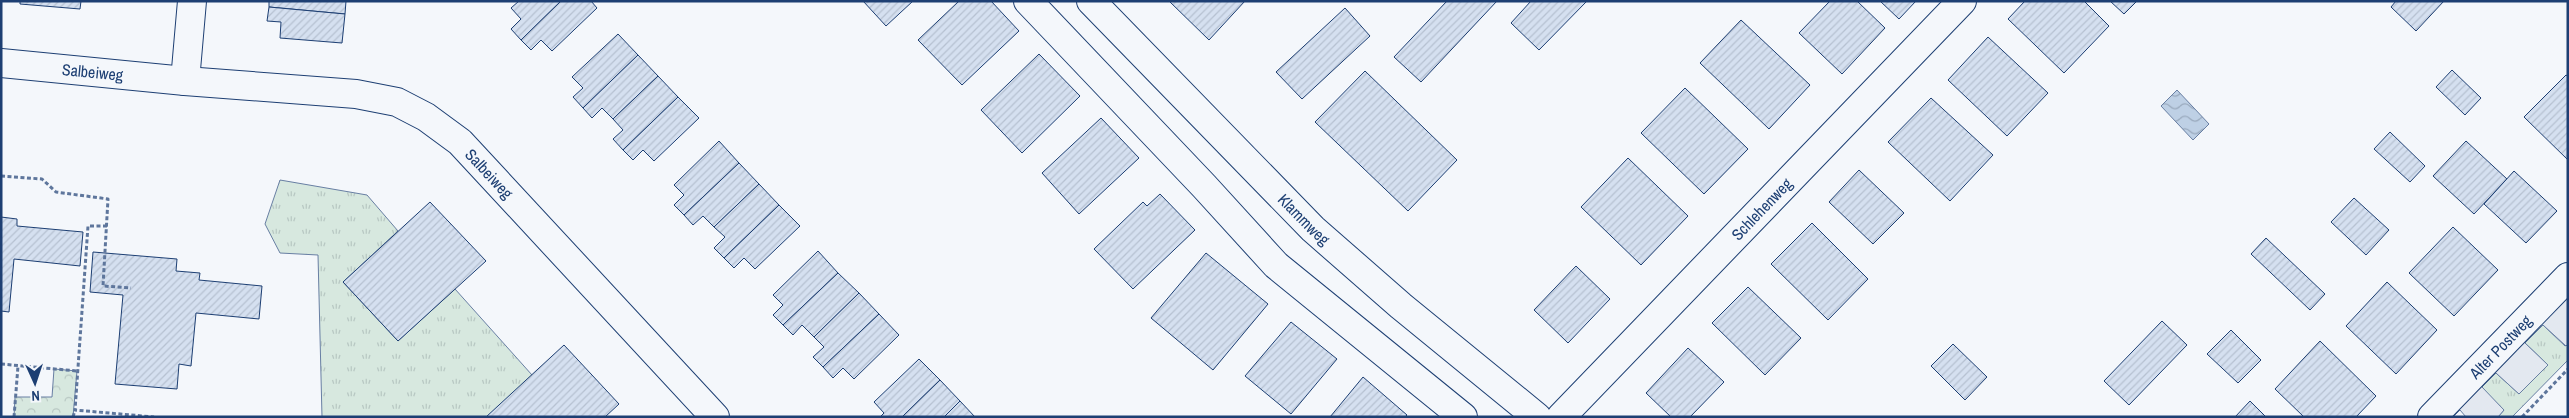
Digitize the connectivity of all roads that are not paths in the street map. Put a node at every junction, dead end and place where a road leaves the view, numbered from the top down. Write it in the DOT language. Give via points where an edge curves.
graph roads {
  1 [pos="192,1"];
  2 [pos="1028,1"];
  3 [pos="1962,1"];
  4 [pos="1093,2"];
  5 [pos="1,63"];
  6 [pos="185,81"];
  7 [pos="2568,277"];
  8 [pos="715,417"];
  9 [pos="1463,417"];
  10 [pos="1537,417"];
  11 [pos="1561,417"];
  12 [pos="2432,417"];
  1 -- 6 [label="street"];
  2 -- 9 [label="street" via="1276,265"];
  3 -- 11 [label="street, Schlehenweg"];
  4 -- 10 [label="street, Klammweg" via="1313,229"];
  5 -- 6 [label="street, Salbeiweg"];
  6 -- 8 [label="street, Salbeiweg" via="356,94 397,102 426,117 460,142"];
  7 -- 12 [label="street, Alter Postweg"];
}
